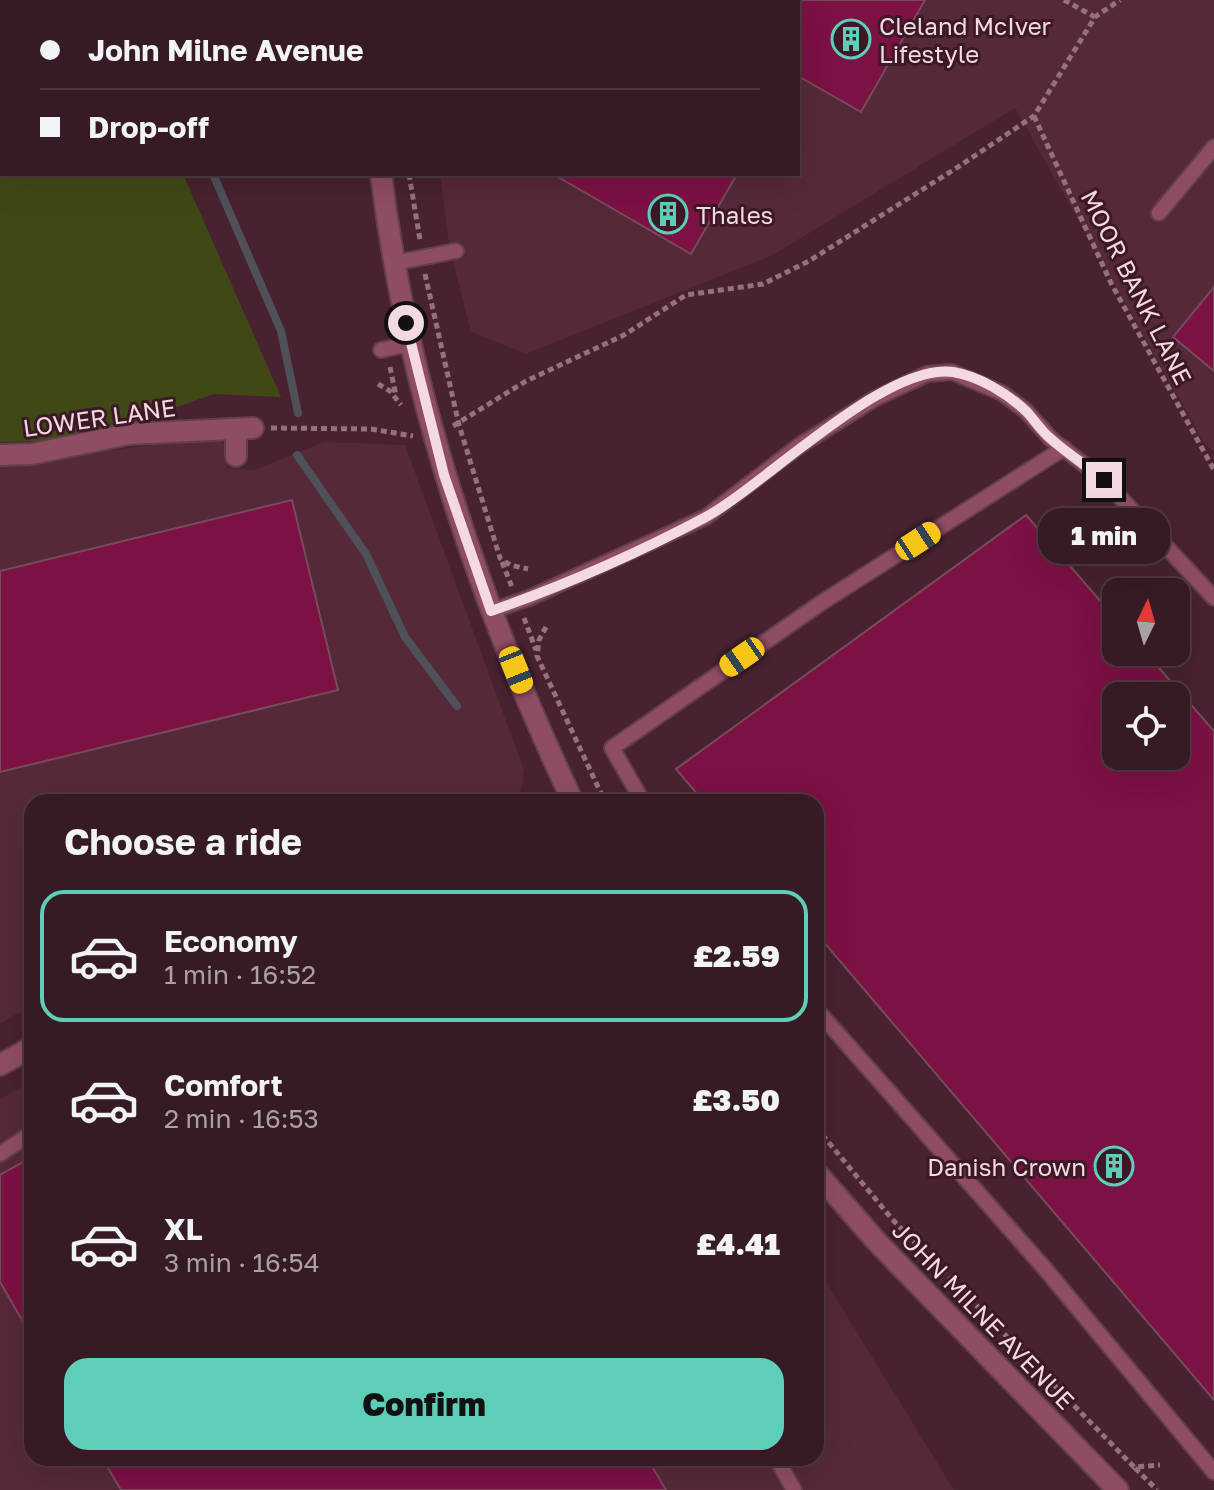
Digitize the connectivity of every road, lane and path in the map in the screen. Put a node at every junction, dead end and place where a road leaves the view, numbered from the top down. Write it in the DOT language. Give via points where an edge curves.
graph roads {
  1 [pos="1064,0"];
  2 [pos="1120,0"];
  3 [pos="1095,17"];
  4 [pos="1034,116"];
  5 [pos="1214,147"];
  6 [pos="381,176"];
  7 [pos="409,176"];
  8 [pos="1159,213"];
  9 [pos="416,219"];
  10 [pos="456,251"];
  11 [pos="394,263"];
  12 [pos="428,292"];
  13 [pos="410,344"];
  14 [pos="384,350"];
  15 [pos="396,397"];
  16 [pos="459,425"];
  17 [pos="244,428"];
  18 [pos="413,436"];
  19 [pos="1064,448"];
  20 [pos="0,455"];
  21 [pos="236,456"];
  22 [pos="1214,470"];
  23 [pos="528,569"];
  24 [pos="1214,598"];
  25 [pos="491,611"];
  26 [pos="546,627"];
  27 [pos="570,794"];
  28 [pos="601,794"];
  29 [pos="638,794"];
  30 [pos="824,1018"];
  31 [pos="24,1052"];
  32 [pos="0,1065"];
  33 [pos="824,1137"];
  34 [pos="24,1138"];
  35 [pos="0,1154"];
  36 [pos="824,1181"];
  37 [pos="1160,1465"];
  38 [pos="780,1466"];
  39 [pos="1134,1467"];
  40 [pos="1214,1472"];
  41 [pos="794,1490"];
  42 [pos="1118,1490"];
  43 [pos="1157,1490"];
  1 -- 3 [label="path"];
  2 -- 3 [label="path"];
  3 -- 4 [label="path"];
  4 -- 16 [label="path" via="809,261 763,284 686,295 624,335 526,381"];
  4 -- 22 [label="path, MOOR BANK LANE" via="1111,283"];
  5 -- 8 [label="lane"];
  6 -- 11 [label="street"];
  7 -- 9 [label="path"];
  10 -- 11 [label="lane"];
  11 -- 13 [label="street"];
  12 -- 16 [label="path"];
  13 -- 14 [label="lane"];
  13 -- 25 [label="street" via="449,490"];
  14 -- 15 [label="path"];
  16 -- 23 [label="path" via="500,558"];
  17 -- 18 [label="path" via="371,429"];
  17 -- 20 [label="street, LOWER LANE" via="129,434 32,454"];
  17 -- 21 [label="street"];
  19 -- 24 [label="lane" via="1104,480"];
  19 -- 25 [label="lane" via="1002,393 952,372 927,374 799,446 706,517"];
  19 -- 29 [label="lane" via="821,603 612,748"];
  25 -- 27 [label="street"];
  26 -- 28 [label="path" via="537,656"];
  30 -- 40 [label="lane" via="1046,1270"];
  31 -- 32 [label="street"];
  33 -- 39 [label="path" via="892,1219"];
  34 -- 35 [label="lane"];
  36 -- 42 [label="street, JOHN MILNE AVENUE"];
  37 -- 39 [label="path"];
  38 -- 41 [label="lane"];
  39 -- 43 [label="path"];
}
